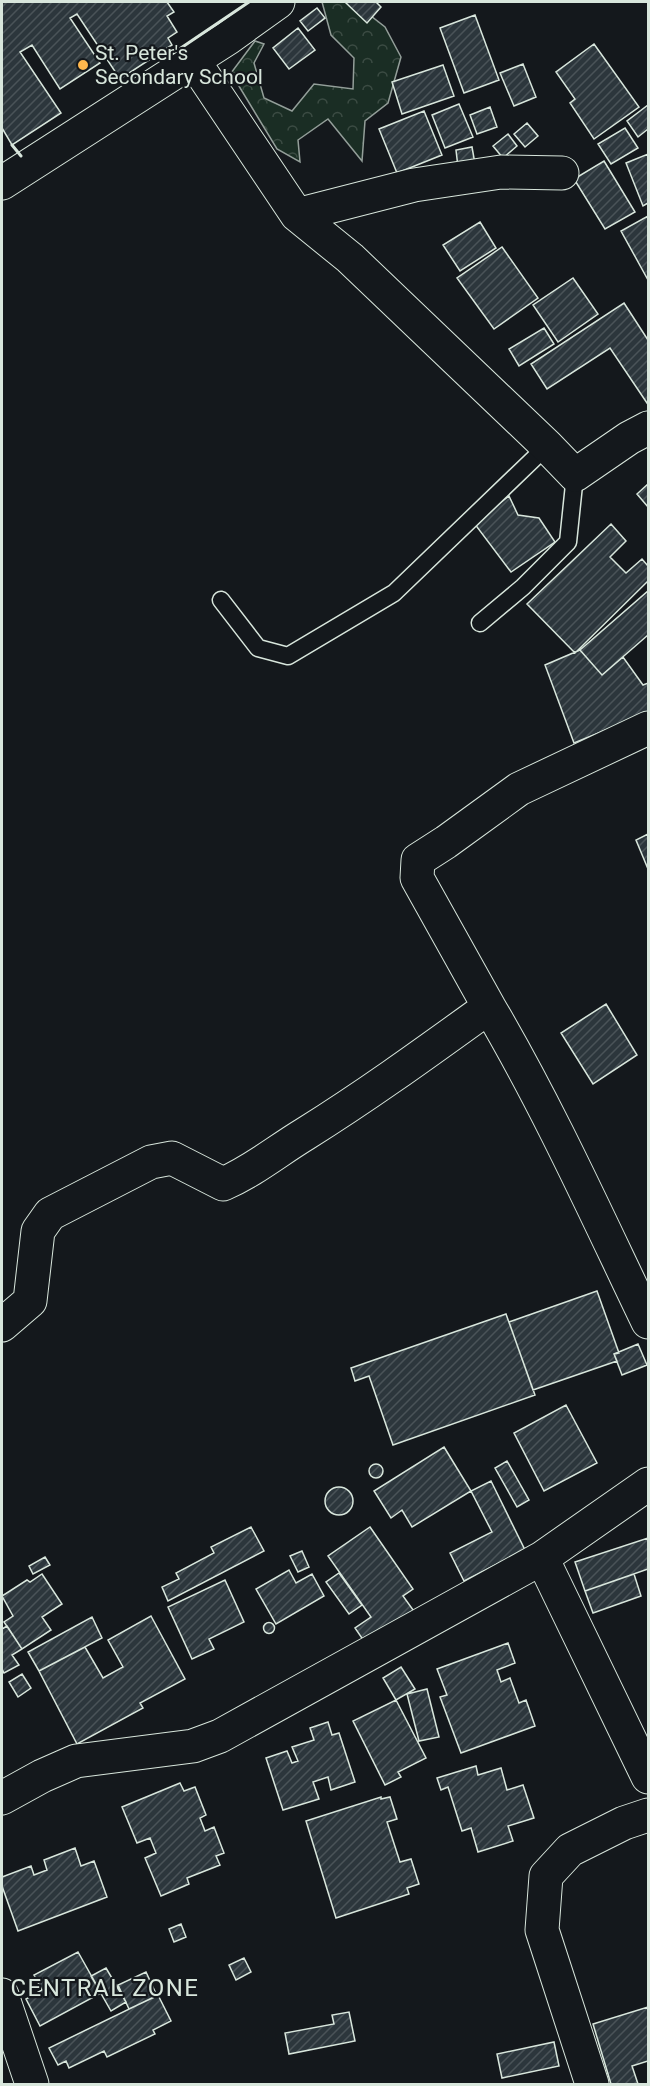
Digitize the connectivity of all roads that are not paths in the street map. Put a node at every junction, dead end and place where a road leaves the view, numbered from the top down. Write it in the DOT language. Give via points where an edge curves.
graph roads {
  1 [pos="278,2"];
  2 [pos="193,60"];
  3 [pos="562,173"];
  4 [pos="2,183"];
  5 [pos="297,215"];
  6 [pos="648,428"];
  7 [pos="548,446"];
  8 [pos="575,475"];
  9 [pos="221,600"];
  10 [pos="480,623"];
  11 [pos="648,728"];
  12 [pos="489,1007"];
  13 [pos="648,1322"];
  14 [pos="2,1325"];
  15 [pos="648,1484"];
  16 [pos="542,1558"];
  17 [pos="648,1777"];
  18 [pos="2,1798"];
  19 [pos="648,1815"];
  20 [pos="2,1995"];
  21 [pos="32,2085"];
  22 [pos="592,2085"];
  1 -- 2 [label="street"];
  2 -- 4 [label="street"];
  2 -- 5 [label="street"];
  3 -- 5 [label="street" via="501,172 414,185"];
  5 -- 7 [label="street" via="350,258"];
  6 -- 8 [label="street"];
  7 -- 8 [label="street"];
  7 -- 9 [label="lane" via="394,593 288,656 258,648"];
  8 -- 10 [label="lane" via="568,542"];
  11 -- 12 [label="street" via="519,789 418,860 417,878"];
  12 -- 13 [label="street" via="585,1187"];
  12 -- 14 [label="street" via="364,1097 244,1175 223,1184 172,1158 151,1162 50,1214 38,1231 30,1301"];
  15 -- 16 [label="street"];
  16 -- 17 [label="street"];
  16 -- 18 [label="street" via="220,1736 193,1746 76,1761"];
  19 -- 22 [label="street" via="570,1850 546,1876 542,1930"];
  20 -- 21 [label="street"];
}
